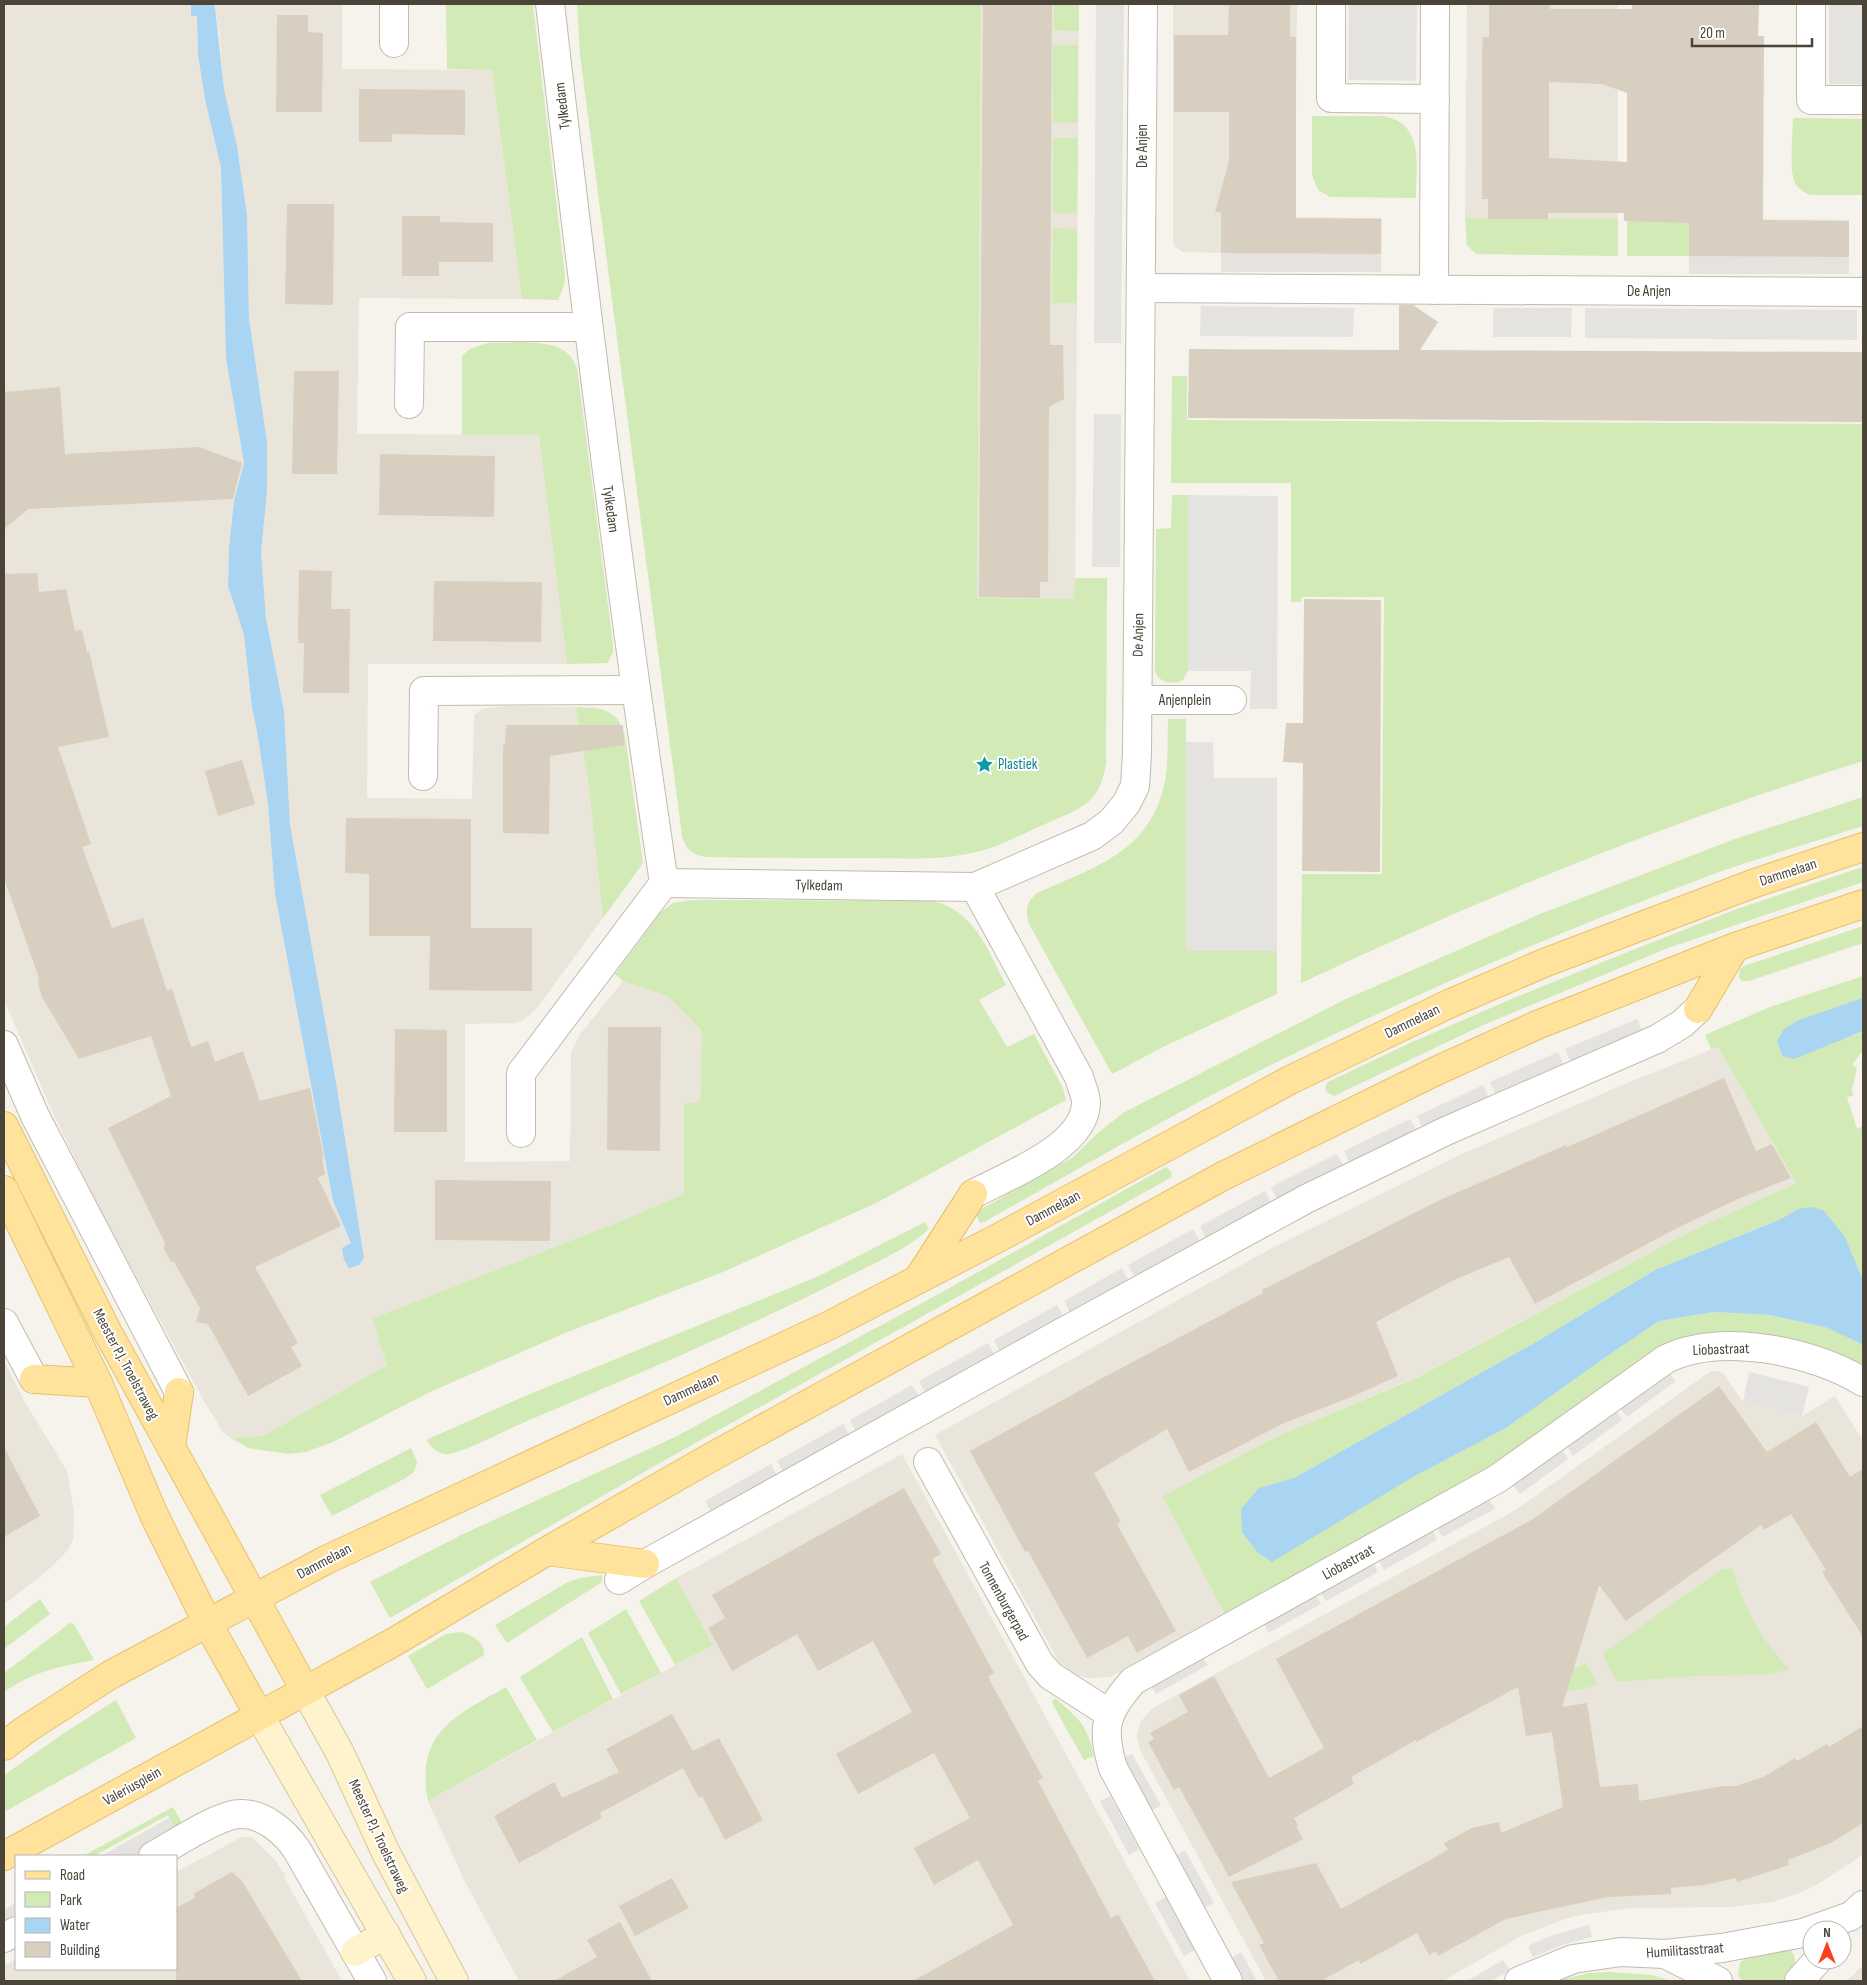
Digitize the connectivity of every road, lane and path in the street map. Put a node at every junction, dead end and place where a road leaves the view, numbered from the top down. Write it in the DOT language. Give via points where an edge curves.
graph roads {
  1 [pos="394,4"];
  2 [pos="550,4"];
  3 [pos="1143,4"];
  4 [pos="1331,4"];
  5 [pos="1435,4"];
  6 [pos="1811,4"];
  7 [pos="394,43"];
  8 [pos="1435,99"];
  9 [pos="1863,100"];
  10 [pos="1142,288"];
  11 [pos="1434,290"];
  12 [pos="1863,292"];
  13 [pos="587,327"];
  14 [pos="409,404"];
  15 [pos="635,690"];
  16 [pos="1138,700"];
  17 [pos="1232,700"];
  18 [pos="423,776"];
  19 [pos="1863,847"];
  20 [pos="664,883"];
  21 [pos="975,888"];
  22 [pos="1863,904"];
  23 [pos="1735,947"];
  24 [pos="1698,1009"];
  25 [pos="4,1046"];
  26 [pos="4,1126"];
  27 [pos="521,1133"];
  28 [pos="4,1190"];
  29 [pos="973,1194"];
  30 [pos="918,1280"];
  31 [pos="4,1323"];
  32 [pos="34,1380"];
  33 [pos="1863,1382"];
  34 [pos="98,1383"];
  35 [pos="179,1392"];
  36 [pos="171,1447"];
  37 [pos="928,1462"];
  38 [pos="547,1551"];
  39 [pos="645,1564"];
  40 [pos="620,1580"];
  41 [pos="255,1598"];
  42 [pos="208,1624"];
  43 [pos="305,1690"];
  44 [pos="1110,1714"];
  45 [pos="259,1715"];
  46 [pos="4,1746"];
  47 [pos="155,1855"];
  48 [pos="4,1856"];
  49 [pos="1851,1917"];
  50 [pos="15,1932"];
  51 [pos="386,1934"];
  52 [pos="4,1938"];
  53 [pos="355,1952"];
  54 [pos="1665,1954"];
  55 [pos="1809,1970"];
  56 [pos="372,1981"];
  57 [pos="412,1981"];
  58 [pos="454,1981"];
  59 [pos="1228,1981"];
  60 [pos="1519,1981"];
  61 [pos="1718,1981"];
  62 [pos="1799,1981"];
  1 -- 7 [label="street"];
  2 -- 13 [label="street, Tylkedam"];
  3 -- 10 [label="street, De Anjen"];
  4 -- 8 [label="street" via="1331,98"];
  5 -- 8 [label="street"];
  6 -- 9 [label="street" via="1811,100"];
  8 -- 11 [label="street"];
  10 -- 11 [label="street, De Anjen"];
  10 -- 16 [label="street, De Anjen"];
  11 -- 12 [label="street, De Anjen"];
  13 -- 14 [label="street" via="410,326"];
  13 -- 15 [label="street, Tylkedam"];
  15 -- 18 [label="street" via="424,691"];
  15 -- 20 [label="street, Tylkedam"];
  16 -- 17 [label="street, Anjenplein"];
  16 -- 21 [label="street, De Anjen" via="1135,786 1111,822 1092,836"];
  19 -- 30 [label="main road, Dammelaan" via="1755,883 1544,963 1451,1003 1290,1080"];
  20 -- 21 [label="street, Tylkedam"];
  20 -- 27 [label="street" via="521,1073"];
  21 -- 29 [label="street" via="1079,1077 1086,1103 1079,1127 1065,1143"];
  22 -- 23 [label="main road"];
  23 -- 24 [label="main road"];
  23 -- 38 [label="main road" via="1537,1025 1223,1176"];
  24 -- 39 [label="street" via="1682,1024 1657,1039 1454,1127 1306,1199"];
  25 -- 35 [label="street" via="35,1116"];
  26 -- 36 [label="main road, Meester P.J. Troelstraweg" via="107,1331"];
  28 -- 34 [label="main road, Meester P.J. Troelstraweg"];
  29 -- 30 [label="main road"];
  30 -- 41 [label="main road, Dammelaan" via="830,1325 358,1544"];
  31 -- 32 [label="street"];
  32 -- 34 [label="main road"];
  33 -- 44 [label="street, Liobastraat" via="1846,1372 1779,1350 1756,1347 1682,1351 1666,1359 1497,1479 1133,1681"];
  34 -- 42 [label="main road, Meester P.J. Troelstraweg" via="154,1515"];
  35 -- 36 [label="main road"];
  36 -- 41 [label="main road, Meester P.J. Troelstraweg"];
  37 -- 44 [label="street, Tonnenburgerpad" via="1040,1664 1051,1676"];
  38 -- 39 [label="main road"];
  38 -- 43 [label="main road" via="394,1642"];
  39 -- 40 [label="street"];
  41 -- 42 [label="main road"];
  41 -- 43 [label="main road"];
  42 -- 45 [label="main road"];
  42 -- 46 [label="main road" via="110,1675"];
  43 -- 45 [label="main road, Valeriusplein"];
  43 -- 58 [label="main road, Meester P.J. Troelstraweg"];
  44 -- 59 [label="street, Liobastraat" via="1106,1746 1113,1768"];
  45 -- 48 [label="main road, Valeriusplein"];
  45 -- 51 [label="main road"];
  47 -- 53 [label="street" via="215,1823 240,1814 280,1829 297,1850"];
  49 -- 54 [label="street, Humilitasstraat" via="1803,1933 1722,1948"];
  50 -- 52 [label="street"];
  51 -- 53 [label="main road"];
  51 -- 57 [label="main road"];
  53 -- 56 [label="street"];
  54 -- 60 [label="street, Humilitasstraat" via="1621,1952 1573,1959"];
  54 -- 61 [label="street"];
  55 -- 62 [label="street"];
}
